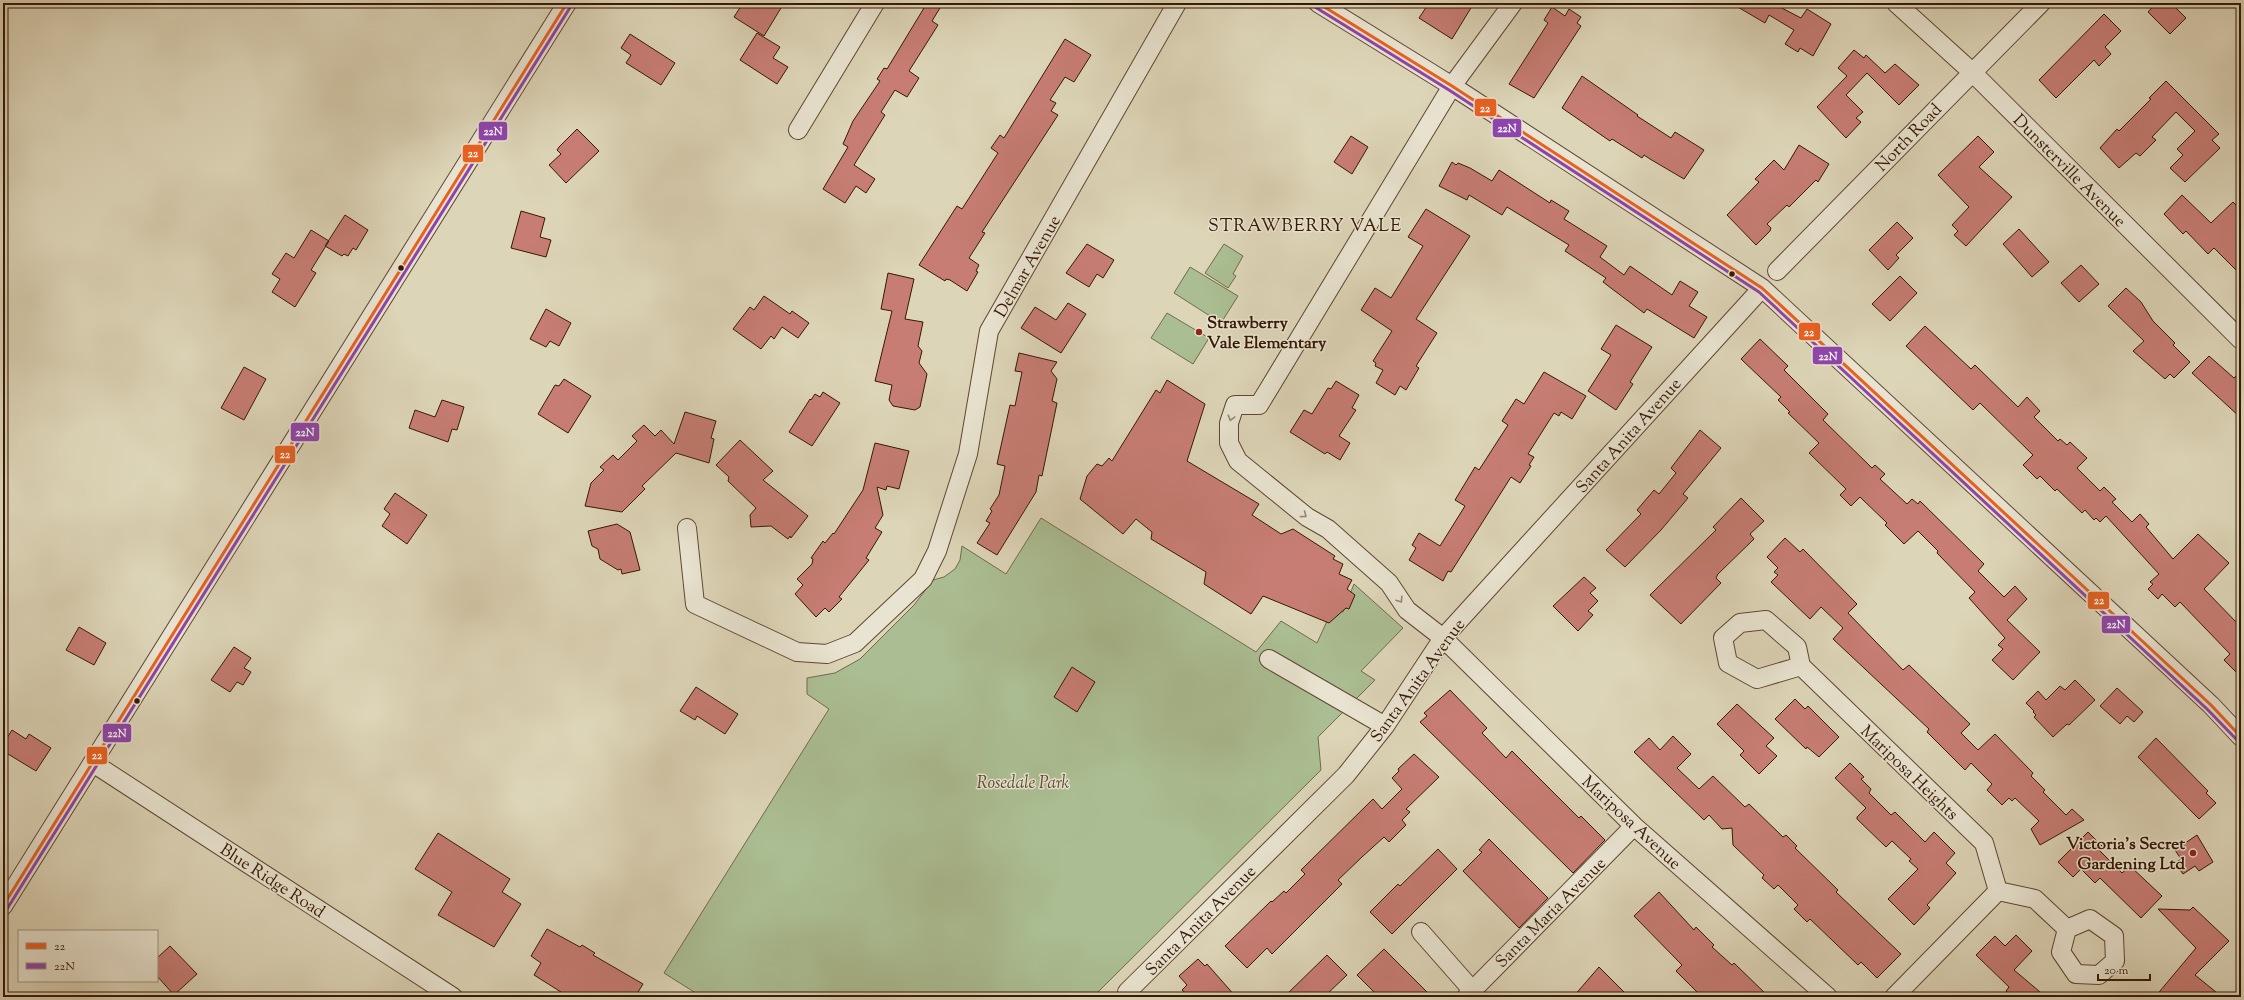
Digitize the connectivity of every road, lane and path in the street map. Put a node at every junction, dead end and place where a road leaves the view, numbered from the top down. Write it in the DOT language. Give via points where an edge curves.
graph roads {
  1 [pos="567,3"];
  2 [pos="875,3"];
  3 [pos="1177,3"];
  4 [pos="1318,3"];
  5 [pos="1513,3"];
  6 [pos="1896,3"];
  7 [pos="2041,3"];
  8 [pos="1972,72"];
  9 [pos="1452,86"];
  10 [pos="798,130"];
  11 [pos="1776,271"];
  12 [pos="1762,288"];
  13 [pos="2241,340"];
  14 [pos="687,528"];
  15 [pos="1443,638"];
  16 [pos="1269,659"];
  17 [pos="1801,666"];
  18 [pos="1385,726"];
  19 [pos="2241,737"];
  20 [pos="93,763"];
  21 [pos="1634,826"];
  22 [pos="1998,891"];
  23 [pos="3,906"];
  24 [pos="2067,929"];
  25 [pos="1421,932"];
  26 [pos="1469,993"];
  27 [pos="1130,994"];
  28 [pos="454,997"];
  29 [pos="1828,997"];
  30 [pos="1894,997"];
  1 -- 20 [label="street"];
  2 -- 10 [label="street"];
  3 -- 14 [label="street, Delmar Avenue" via="989,330 968,454 936,551 923,578 855,643 827,654 797,652 695,604"];
  4 -- 9 [label="street"];
  5 -- 9 [label="street"];
  6 -- 8 [label="street, Dunsterville Avenue"];
  7 -- 8 [label="street, North Road"];
  8 -- 11 [label="street, North Road"];
  8 -- 13 [label="street, Dunsterville Avenue"];
  9 -- 12 [label="street"];
  9 -- 15 [label="street, Mariposa Avenue, one-way" via="1259,405 1235,405 1229,422 1229,443 1238,461 1307,517 1328,529 1389,583 1407,610"];
  12 -- 15 [label="street, Santa Anita Avenue"];
  12 -- 19 [label="street" via="2211,705"];
  15 -- 18 [label="street, Santa Anita Avenue"];
  15 -- 21 [label="street, Mariposa Avenue"];
  16 -- 18 [label="street"];
  17 -- 22 [label="street, Mariposa Heights" via="1984,843"];
  18 -- 27 [label="street, Santa Anita Avenue" via="1346,775"];
  20 -- 23 [label="street"];
  20 -- 28 [label="street, Blue Ridge Road"];
  21 -- 26 [label="street, Santa Maria Avenue"];
  21 -- 29 [label="street, Mariposa Avenue"];
  22 -- 24 [label="street" via="2035,899"];
  22 -- 30 [label="street"];
  25 -- 26 [label="street"];
}
